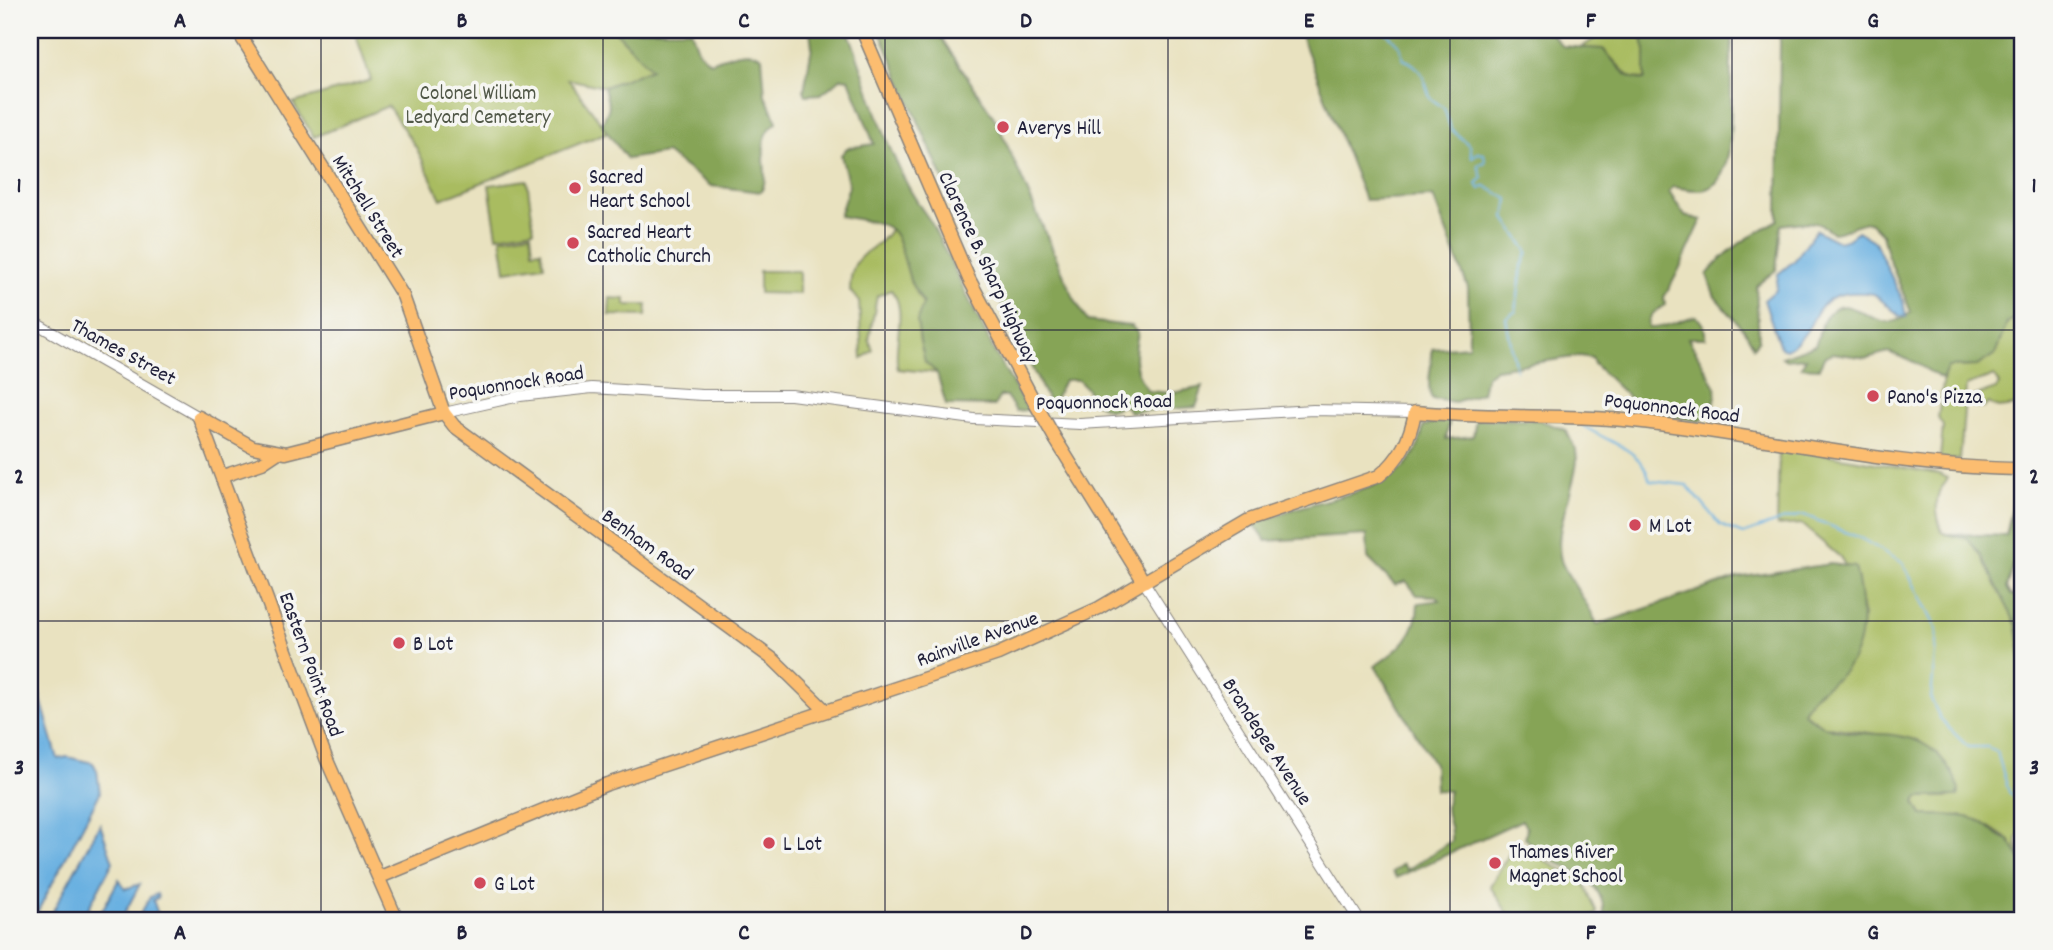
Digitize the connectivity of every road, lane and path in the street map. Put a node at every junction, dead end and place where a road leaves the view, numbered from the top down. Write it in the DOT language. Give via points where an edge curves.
graph roads {
  1 [pos="237,30"];
  2 [pos="862,30"];
  3 [pos="30,320"];
  4 [pos="1415,412"];
  5 [pos="444,413"];
  6 [pos="199,417"];
  7 [pos="277,453"];
  8 [pos="2023,469"];
  9 [pos="223,476"];
  10 [pos="1144,582"];
  11 [pos="826,711"];
  12 [pos="380,877"];
  13 [pos="397,920"];
  14 [pos="1359,920"];
  1 -- 5 [label="main road, Mitchell Street" via="403,296"];
  2 -- 10 [label="main road, Clarence B. Sharp Highway, bridge" via="970,279 1056,440"];
  3 -- 6 [label="street, Thames Street"];
  4 -- 5 [label="street, Poquonnock Road" via="1313,410 1080,424 974,419 791,394 702,396 592,388 520,396"];
  4 -- 8 [label="main road, Poquonnock Road" via="1589,416 1930,466"];
  4 -- 10 [label="main road, Rainville Avenue" via="1406,445 1379,476 1249,520"];
  5 -- 7 [label="main road, Poquonnock Road"];
  5 -- 11 [label="main road, Benham Road" via="465,436 774,660"];
  6 -- 7 [label="main road, Poquonnock Road" via="253,447"];
  6 -- 9 [label="main road, Eastern Point Road"];
  7 -- 9 [label="main road" via="262,464"];
  9 -- 12 [label="main road, Eastern Point Road" via="326,758"];
  10 -- 11 [label="main road, Rainville Avenue" via="1023,644"];
  10 -- 14 [label="street, Brandegee Avenue"];
  11 -- 12 [label="main road, Rainville Avenue" via="607,784"];
  12 -- 13 [label="main road, Eastern Point Road"];
}
